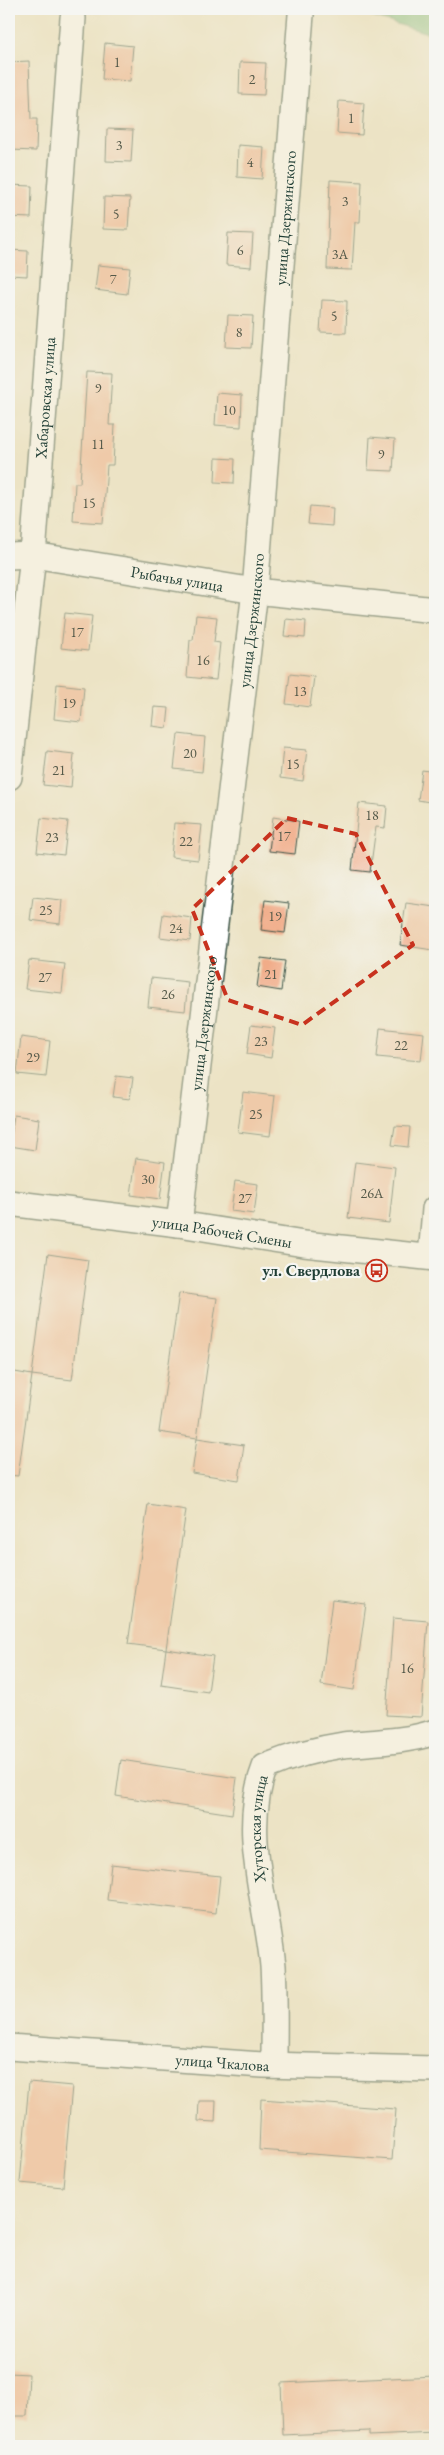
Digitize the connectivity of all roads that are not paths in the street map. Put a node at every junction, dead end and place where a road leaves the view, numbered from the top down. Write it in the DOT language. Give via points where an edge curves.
graph roads {
  1 [pos="301,15"];
  2 [pos="73,18"];
  3 [pos="21,556"];
  4 [pos="255,591"];
  5 [pos="435,610"];
  6 [pos="9,777"];
  7 [pos="9,1203"];
  8 [pos="435,1209"];
  9 [pos="179,1224"];
  10 [pos="433,1257"];
  11 [pos="435,1732"];
  12 [pos="9,2047"];
  13 [pos="274,2065"];
  14 [pos="435,2069"];
  1 -- 4 [label="street, улица Дзержинского"];
  2 -- 3 [label="street, Хабаровская улица"];
  3 -- 4 [label="street, Рыбачья улица"];
  3 -- 6 [label="street, Хабаровская улица"];
  4 -- 5 [label="street, Рыбачья улица"];
  4 -- 9 [label="street, улица Дзержинского"];
  7 -- 9 [label="street, улица Рабочей Смены"];
  8 -- 10 [label="street"];
  9 -- 10 [label="street, улица Рабочей Смены" via="304,1244"];
  11 -- 13 [label="street, Хуторская улица" via="415,1739 295,1754 265,1767 258,1786 255,1833 259,1883 273,1966"];
  12 -- 13 [label="street, улица Чкалова"];
  13 -- 14 [label="street, улица Чкалова"];
}
